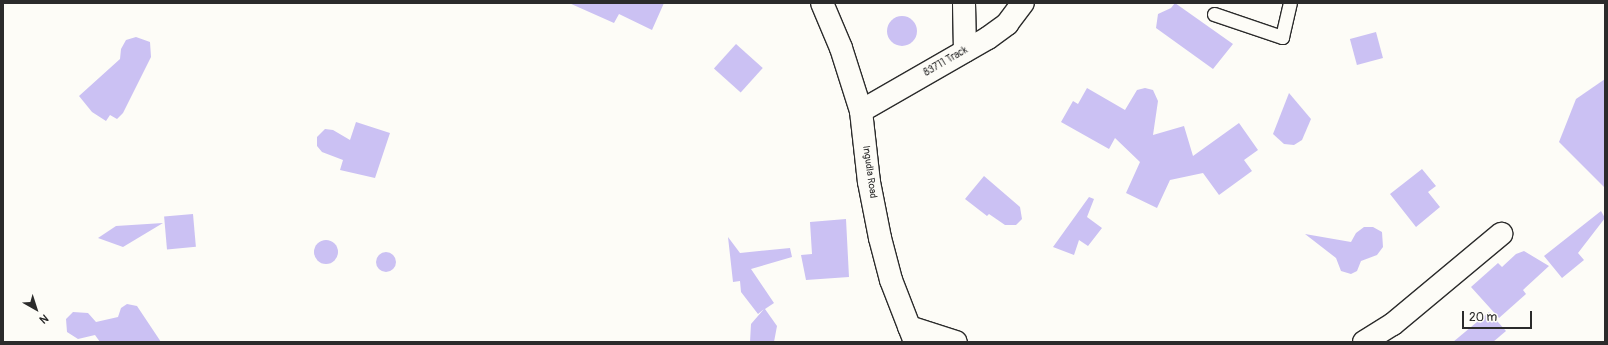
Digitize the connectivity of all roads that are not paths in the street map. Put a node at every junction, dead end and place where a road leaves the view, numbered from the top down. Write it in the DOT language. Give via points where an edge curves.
graph roads {
  1 [pos="964,3"];
  2 [pos="1023,3"];
  3 [pos="1290,3"];
  4 [pos="823,4"];
  5 [pos="1214,14"];
  6 [pos="965,51"];
  7 [pos="861,111"];
  8 [pos="1501,234"];
  9 [pos="912,334"];
  10 [pos="956,342"];
  11 [pos="1364,342"];
  1 -- 6 [label="street"];
  2 -- 6 [label="street, 83711 Track" via="1007,24"];
  3 -- 5 [label="lane" via="1282,37"];
  4 -- 7 [label="street, Ingudla Road" via="841,48"];
  6 -- 7 [label="street, 83711 Track"];
  7 -- 9 [label="street, Ingudla Road" via="869,182 880,238"];
  8 -- 11 [label="street" via="1393,324"];
  9 -- 10 [label="street"];
}
